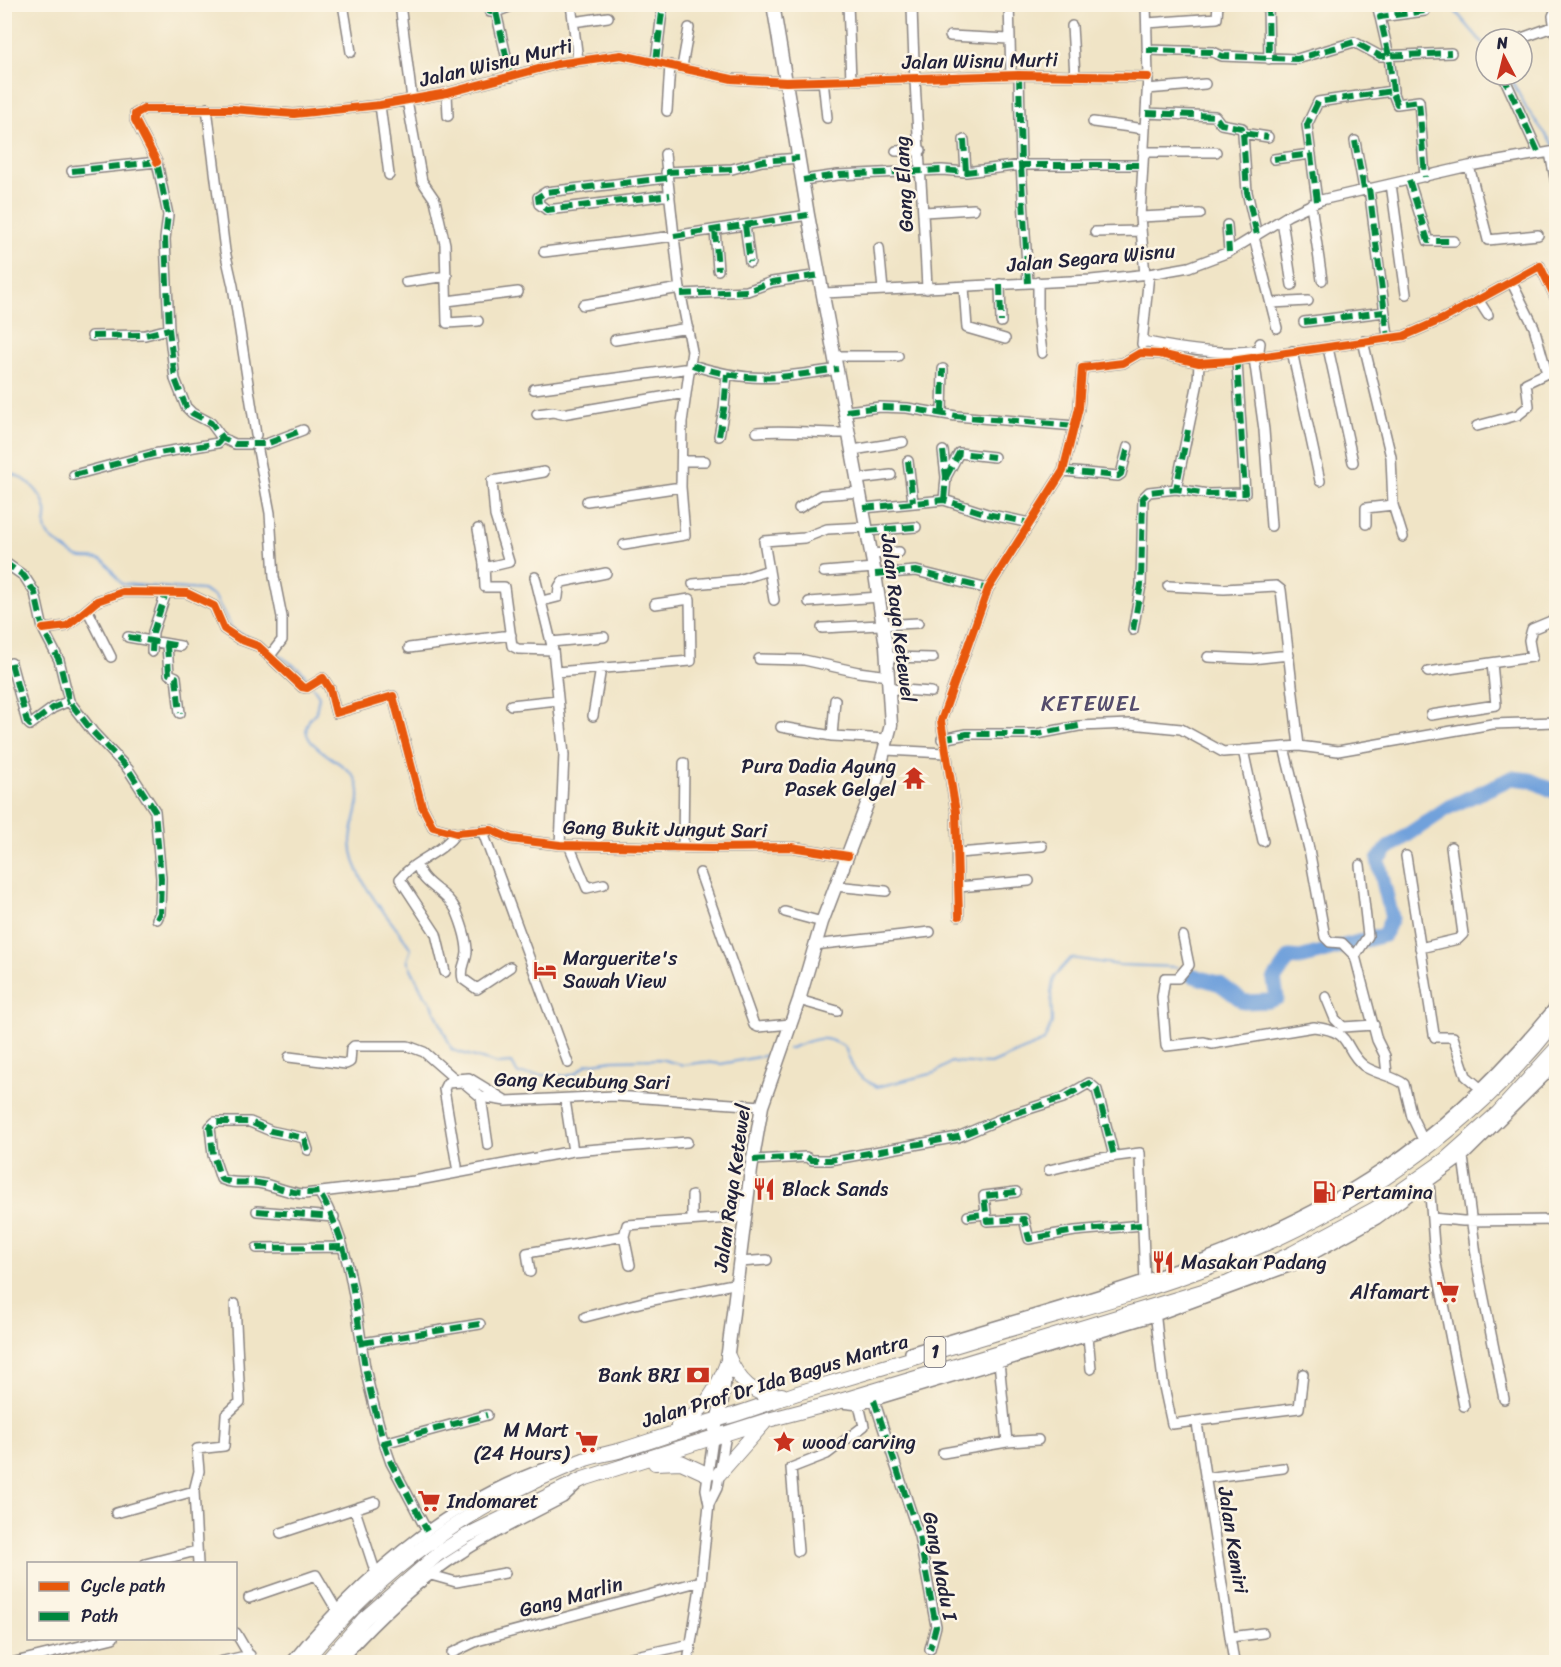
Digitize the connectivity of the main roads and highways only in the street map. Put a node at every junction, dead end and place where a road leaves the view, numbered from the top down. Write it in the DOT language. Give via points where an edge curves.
graph roads {
  1 [pos="773,4"];
  2 [pos="1557,1021"];
  3 [pos="1557,1049"];
  4 [pos="727,1360"];
  5 [pos="800,1393"];
  6 [pos="721,1418"];
  7 [pos="768,1420"];
  8 [pos="719,1437"];
  9 [pos="618,1451"];
  10 [pos="619,1468"];
  11 [pos="304,1662"];
  12 [pos="326,1662"];
  1 -- 4 [label="main road, Jalan Raya Ketewel" via="794,158 803,180 864,507 890,689 887,745 814,945 762,1106"];
  2 -- 5 [label="highway, Jalan Prof Dr Ida Bagus Mantra / 1" via="1487,1096 1358,1196 1277,1238 1216,1265 922,1352"];
  3 -- 7 [label="highway, Jalan Prof Dr Ida Bagus Mantra / 1" via="1498,1113 1445,1160 1375,1209 1293,1253 1155,1311"];
  4 -- 5 [label="highway" via="736,1376 751,1389 770,1395"];
  4 -- 6 [label="main road, Jalan Raya Ketewel"];
  4 -- 9 [label="highway" via="711,1397 693,1417 674,1429"];
  5 -- 6 [label="highway, Jalan Prof Dr Ida Bagus Mantra / 1"];
  6 -- 8 [label="main road, Jalan Raya Ketewel"];
  6 -- 9 [label="highway, Jalan Prof Dr Ida Bagus Mantra / 1"];
  7 -- 8 [label="highway, Jalan Prof Dr Ida Bagus Mantra / 1"];
  7 -- 10 [label="highway" via="713,1474 675,1461"];
  8 -- 10 [label="highway, Jalan Prof Dr Ida Bagus Mantra / 1"];
  9 -- 11 [label="highway, Jalan Prof Dr Ida Bagus Mantra / 1" via="583,1460 441,1532 344,1617"];
  10 -- 12 [label="highway, Jalan Prof Dr Ida Bagus Mantra / 1" via="583,1479 466,1536 438,1554 389,1603 364,1619"];
}
